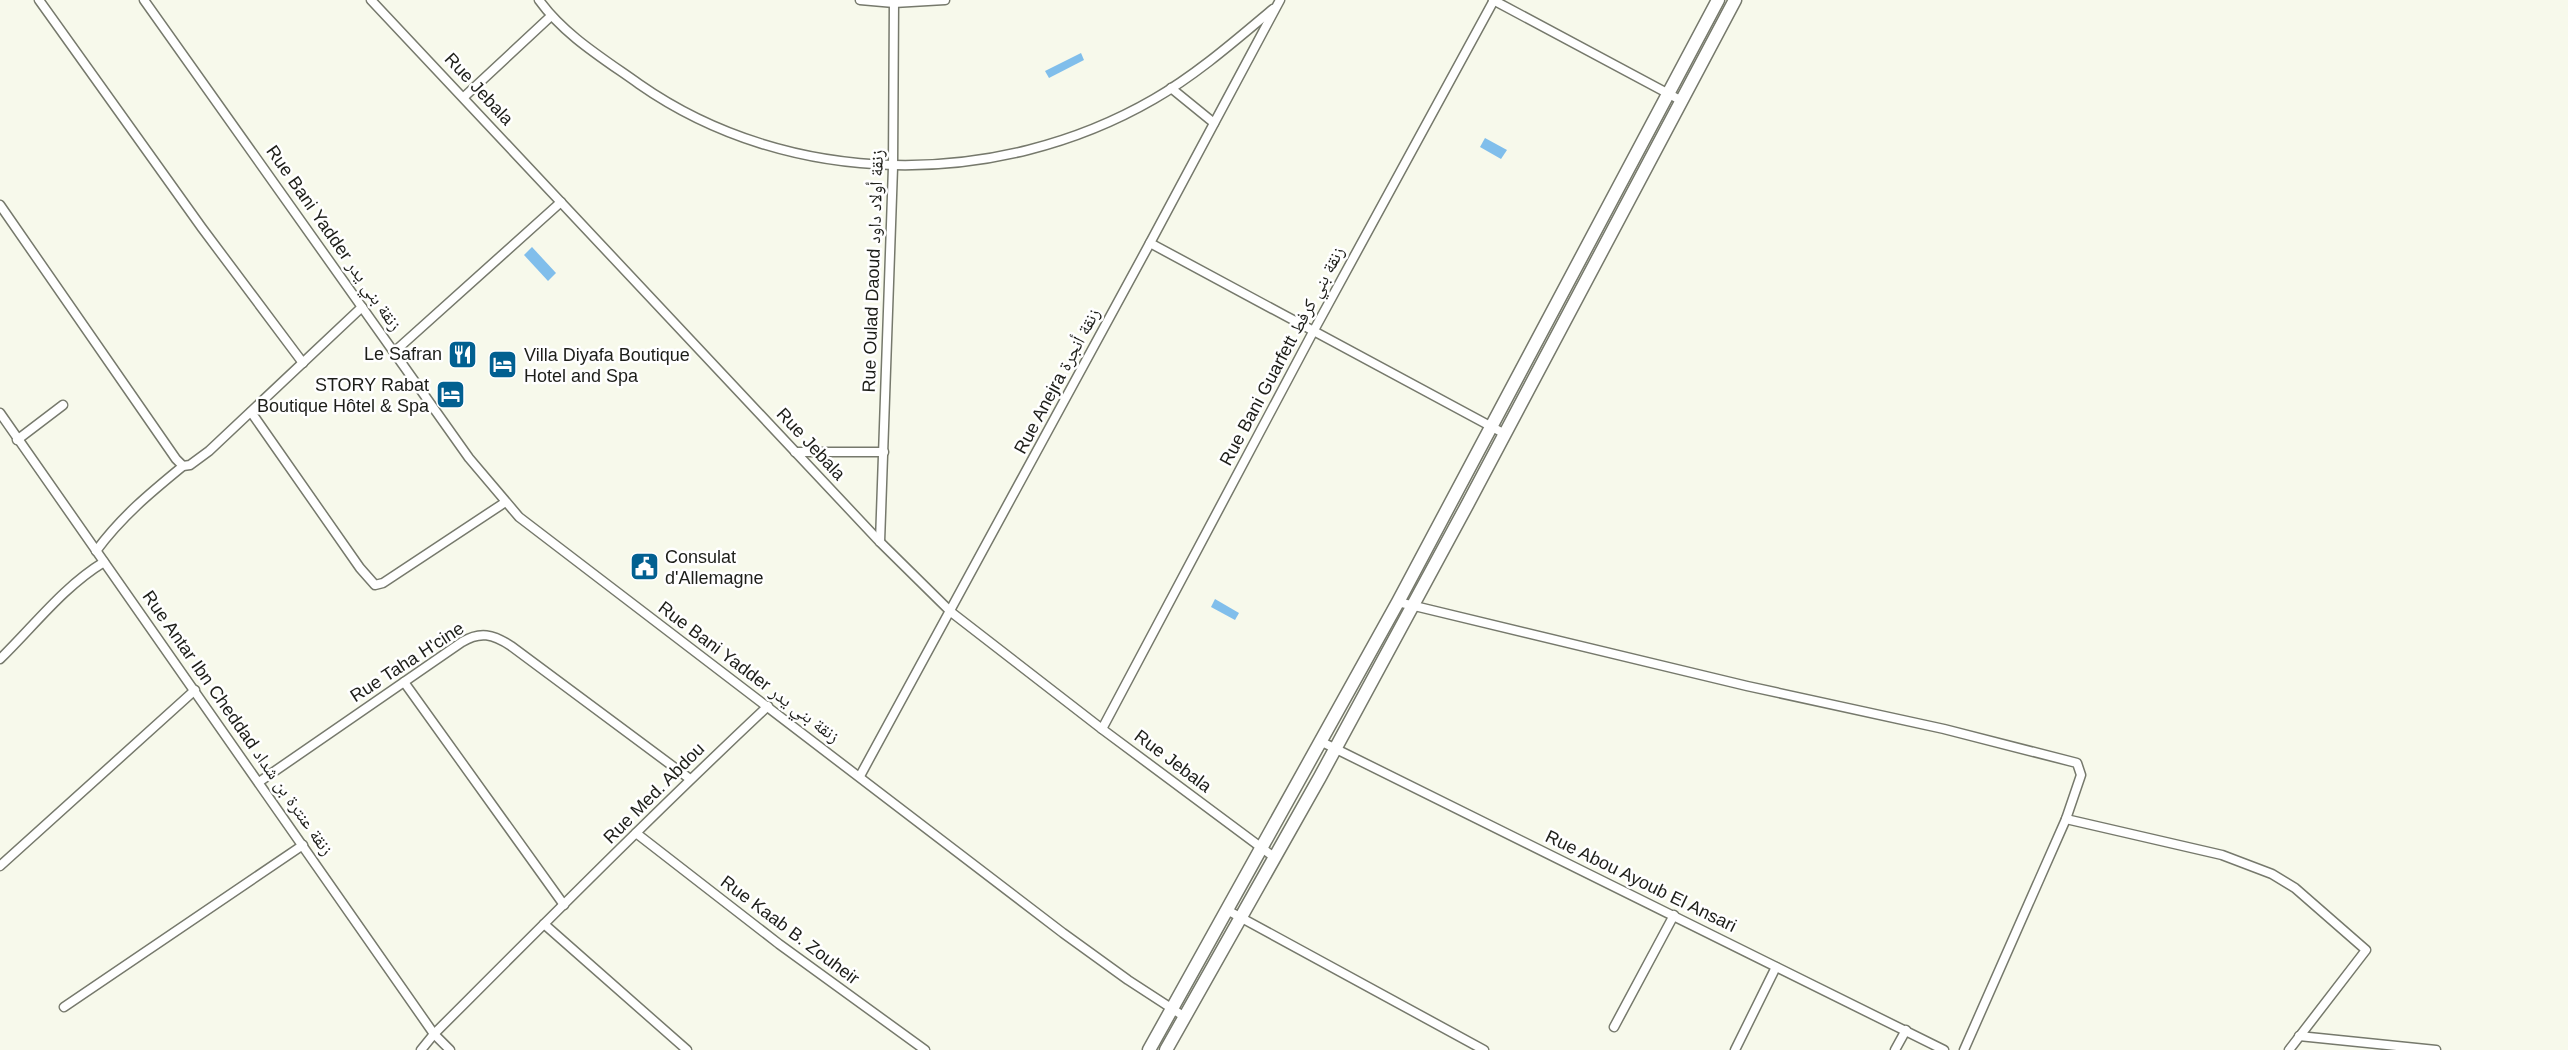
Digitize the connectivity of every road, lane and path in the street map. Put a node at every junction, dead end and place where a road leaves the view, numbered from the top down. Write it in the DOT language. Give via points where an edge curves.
graph roads {
  1 [pos="39,0"];
  2 [pos="144,0"];
  3 [pos="371,0"];
  4 [pos="539,0"];
  5 [pos="860,0"];
  6 [pos="945,0"];
  7 [pos="1494,0"];
  8 [pos="1718,0"];
  9 [pos="1735,0"];
  10 [pos="894,2"];
  11 [pos="1278,3"];
  12 [pos="550,16"];
  13 [pos="1171,88"];
  14 [pos="1668,94"];
  15 [pos="464,97"];
  16 [pos="1682,101"];
  17 [pos="1214,123"];
  18 [pos="893,167"];
  19 [pos="561,202"];
  20 [pos="0,205"];
  21 [pos="1150,243"];
  22 [pos="362,307"];
  23 [pos="1313,332"];
  24 [pos="394,352"];
  25 [pos="303,363"];
  26 [pos="63,405"];
  27 [pos="251,411"];
  28 [pos="0,413"];
  29 [pos="1492,427"];
  30 [pos="1505,434"];
  31 [pos="17,441"];
  32 [pos="795,452"];
  33 [pos="884,452"];
  34 [pos="183,466"];
  35 [pos="504,503"];
  36 [pos="880,542"];
  37 [pos="96,550"];
  38 [pos="104,562"];
  39 [pos="1398,602"];
  40 [pos="1412,607"];
  41 [pos="951,612"];
  42 [pos="0,659"];
  43 [pos="404,682"];
  44 [pos="195,690"];
  45 [pos="768,706"];
  46 [pos="1101,729"];
  47 [pos="1322,742"];
  48 [pos="1335,749"];
  49 [pos="860,776"];
  50 [pos="690,779"];
  51 [pos="259,782"];
  52 [pos="2066,819"];
  53 [pos="636,833"];
  54 [pos="303,845"];
  55 [pos="1262,848"];
  56 [pos="1274,857"];
  57 [pos="0,866"];
  58 [pos="564,905"];
  59 [pos="1227,910"];
  60 [pos="1674,915"];
  61 [pos="1241,917"];
  62 [pos="544,924"];
  63 [pos="1776,967"];
  64 [pos="64,1007"];
  65 [pos="1172,1008"];
  66 [pos="1185,1017"];
  67 [pos="1614,1027"];
  68 [pos="1906,1030"];
  69 [pos="434,1034"];
  70 [pos="2300,1036"];
  71 [pos="421,1050"];
  72 [pos="450,1050"];
  73 [pos="687,1050"];
  74 [pos="925,1050"];
  75 [pos="1149,1050"];
  76 [pos="1166,1050"];
  77 [pos="1484,1050"];
  78 [pos="1735,1050"];
  79 [pos="1895,1050"];
  80 [pos="1944,1050"];
  81 [pos="1964,1050"];
  82 [pos="2289,1050"];
  83 [pos="2436,1050"];
  1 -- 25 [label="street"];
  2 -- 22 [label="street, Rue Bani Yadder زنقة بني يدر"];
  3 -- 15 [label="street, Rue Jebala"];
  4 -- 12 [label="street"];
  5 -- 10 [label="street"];
  6 -- 10 [label="street"];
  7 -- 14 [label="street"];
  7 -- 23 [label="street, Rue Bani Guarfett زنقة بني كرفط"];
  8 -- 14 [label="street"];
  9 -- 16 [label="street"];
  10 -- 18 [label="street, Rue Oulad Daoud زنقة أولاد داود"];
  11 -- 13 [label="street"];
  11 -- 17 [label="street, Rue Anejra زنقة أنجرة"];
  12 -- 15 [label="street"];
  12 -- 18 [label="street" via="603,59 710,126 801,154"];
  13 -- 17 [label="street"];
  13 -- 18 [label="street" via="1095,127 1021,152 970,161"];
  14 -- 16 [label="street"];
  14 -- 29 [label="street"];
  15 -- 19 [label="street, Rue Jebala"];
  16 -- 30 [label="street"];
  17 -- 21 [label="street, Rue Anejra زنقة أنجرة"];
  18 -- 33 [label="street, Rue Oulad Daoud زنقة أولاد داود"];
  19 -- 24 [label="street"];
  19 -- 32 [label="street, Rue Jebala"];
  20 -- 34 [label="street"];
  21 -- 23 [label="street"];
  21 -- 41 [label="street, Rue Anejra زنقة أنجرة"];
  22 -- 24 [label="street, Rue Bani Yadder زنقة بني يدر"];
  22 -- 25 [label="street"];
  23 -- 29 [label="street"];
  23 -- 46 [label="street, Rue Bani Guarfett زنقة بني كرفط"];
  24 -- 35 [label="street, Rue Bani Yadder زنقة بني يدر"];
  25 -- 27 [label="street"];
  26 -- 31 [label="street"];
  27 -- 34 [label="street" via="201,457"];
  27 -- 35 [label="street" via="360,568 377,585"];
  28 -- 31 [label="street, Rue Antar Ibn Cheddad زنقة عنترة بن شداد"];
  29 -- 30 [label="street"];
  29 -- 39 [label="street"];
  30 -- 40 [label="street"];
  31 -- 37 [label="street, Rue Antar Ibn Cheddad زنقة عنترة بن شداد"];
  32 -- 33 [label="street"];
  32 -- 36 [label="street, Rue Jebala"];
  33 -- 36 [label="street, Rue Oulad Daoud زنقة أولاد داود"];
  34 -- 37 [label="street" via="123,516"];
  35 -- 45 [label="street, Rue Bani Yadder زنقة بني يدر" via="540,535"];
  36 -- 41 [label="street, Rue Jebala"];
  37 -- 38 [label="street, Rue Antar Ibn Cheddad زنقة عنترة بن شداد"];
  38 -- 42 [label="street" via="78,580"];
  38 -- 44 [label="street, Rue Antar Ibn Cheddad زنقة عنترة بن شداد"];
  39 -- 40 [label="street"];
  39 -- 47 [label="street"];
  40 -- 48 [label="street"];
  40 -- 52 [label="street" via="2073,761 2081,775"];
  41 -- 46 [label="street, Rue Jebala"];
  41 -- 49 [label="street, Rue Anejra زنقة أنجرة"];
  43 -- 50 [label="street, Rue Taha H'cine" via="467,639 480,634 493,636"];
  43 -- 51 [label="street, Rue Taha H'cine"];
  43 -- 58 [label="street"];
  44 -- 51 [label="street, Rue Antar Ibn Cheddad زنقة عنترة بن شداد"];
  44 -- 57 [label="street"];
  45 -- 49 [label="street, Rue Bani Yadder زنقة بني يدر"];
  45 -- 50 [label="street, Rue Med. Abdou"];
  46 -- 55 [label="street, Rue Jebala"];
  47 -- 48 [label="street, Rue Abou Ayoub El Ansari"];
  47 -- 55 [label="street"];
  48 -- 56 [label="street"];
  48 -- 60 [label="street, Rue Abou Ayoub El Ansari"];
  49 -- 65 [label="street, Rue Bani Yadder زنقة بني يدر" via="1063,933"];
  50 -- 53 [label="street, Rue Med. Abdou"];
  51 -- 54 [label="street, Rue Antar Ibn Cheddad زنقة عنترة بن شداد"];
  52 -- 70 [label="street" via="2222,855 2272,873 2366,950"];
  52 -- 81 [label="street"];
  53 -- 58 [label="street, Rue Med. Abdou"];
  53 -- 74 [label="street, Rue Kaab B. Zouheir"];
  54 -- 64 [label="street"];
  54 -- 69 [label="street, Rue Antar Ibn Cheddad زنقة عنترة بن شداد"];
  55 -- 56 [label="street, Rue Jebala"];
  55 -- 59 [label="street"];
  56 -- 61 [label="street"];
  58 -- 62 [label="street, Rue Med. Abdou"];
  59 -- 61 [label="street"];
  59 -- 65 [label="street"];
  60 -- 63 [label="street, Rue Abou Ayoub El Ansari"];
  60 -- 67 [label="street"];
  61 -- 66 [label="street"];
  61 -- 77 [label="street"];
  62 -- 69 [label="street, Rue Med. Abdou"];
  62 -- 73 [label="street"];
  63 -- 68 [label="street, Rue Abou Ayoub El Ansari"];
  63 -- 78 [label="street"];
  65 -- 66 [label="street, Rue Bani Yadder زنقة بني يدر"];
  65 -- 75 [label="street"];
  66 -- 76 [label="street"];
  68 -- 79 [label="street"];
  68 -- 80 [label="street, Rue Abou Ayoub El Ansari"];
  69 -- 71 [label="street, Rue Med. Abdou"];
  69 -- 72 [label="street, Rue Antar Ibn Cheddad زنقة عنترة بن شداد"];
  70 -- 82 [label="street"];
  70 -- 83 [label="street"];
}
